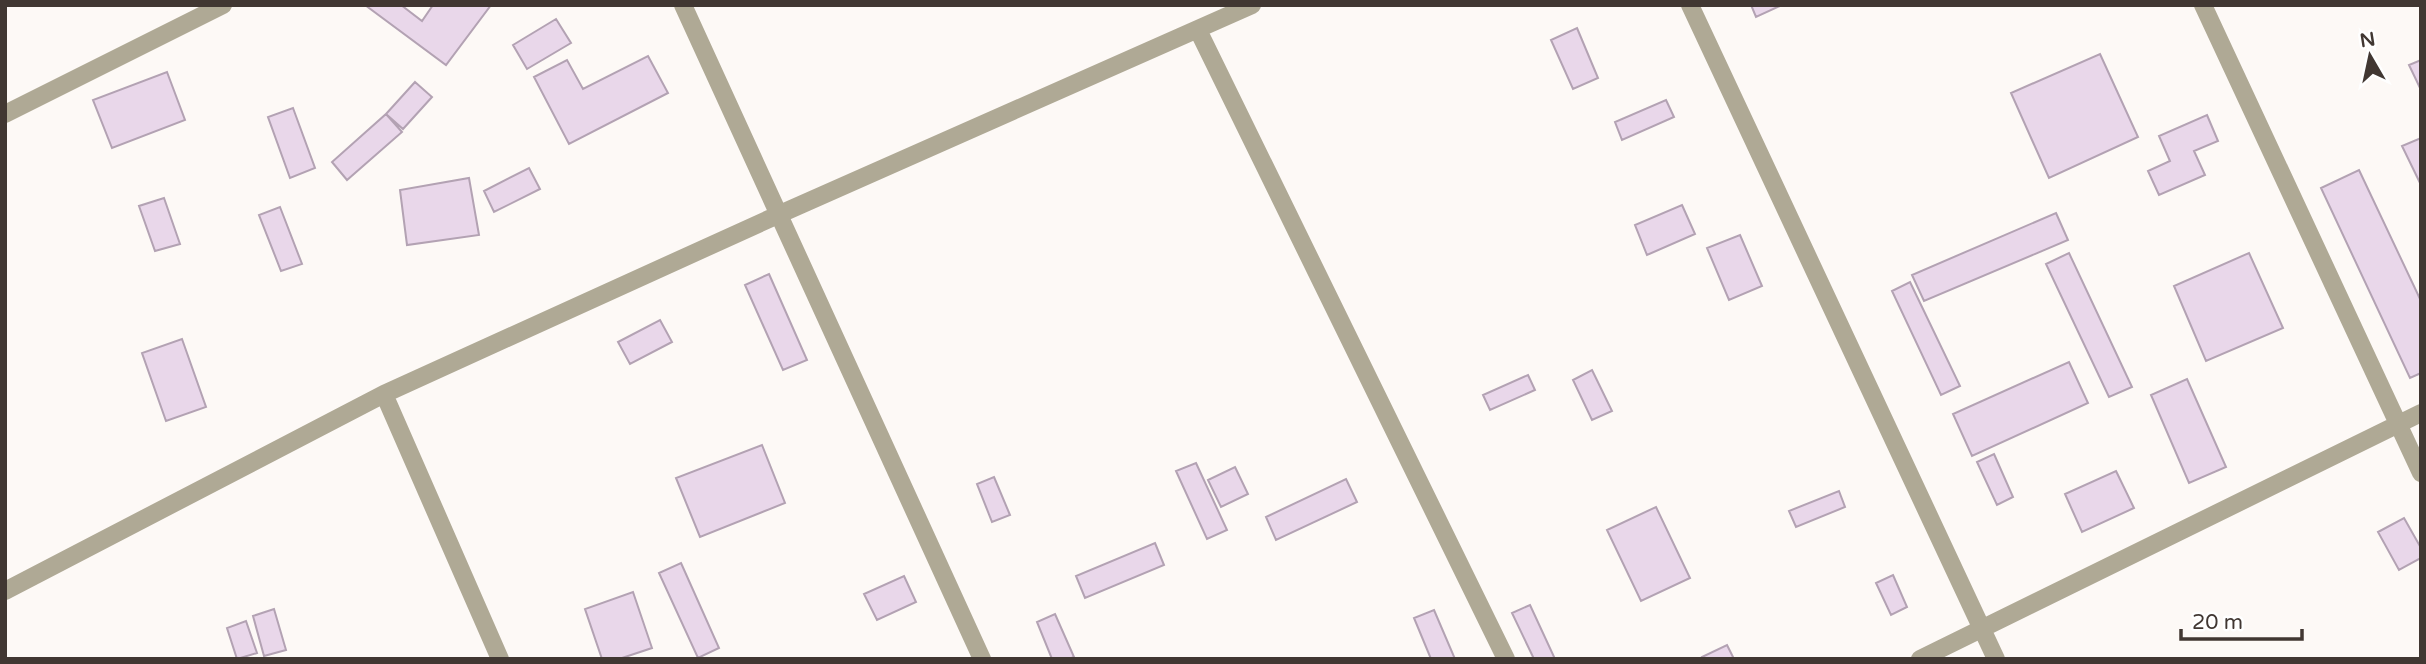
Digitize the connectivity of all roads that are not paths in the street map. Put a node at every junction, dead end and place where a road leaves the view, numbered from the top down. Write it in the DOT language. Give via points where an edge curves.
graph roads {
  1 [pos="223,5"];
  2 [pos="683,5"];
  3 [pos="1252,5"];
  4 [pos="1689,5"];
  5 [pos="2203,5"];
  6 [pos="1198,30"];
  7 [pos="5,114"];
  8 [pos="780,214"];
  9 [pos="384,394"];
  10 [pos="2421,413"];
  11 [pos="2398,423"];
  12 [pos="2421,473"];
  13 [pos="5,590"];
  14 [pos="1981,628"];
  15 [pos="500,659"];
  16 [pos="982,659"];
  17 [pos="1506,659"];
  18 [pos="1920,659"];
  19 [pos="1996,659"];
  1 -- 7 [label="street"];
  2 -- 8 [label="street"];
  3 -- 6 [label="street"];
  4 -- 14 [label="street"];
  5 -- 11 [label="street"];
  6 -- 8 [label="street"];
  6 -- 17 [label="street"];
  8 -- 9 [label="street"];
  8 -- 16 [label="street"];
  9 -- 13 [label="street"];
  9 -- 15 [label="street"];
  10 -- 11 [label="street"];
  11 -- 12 [label="street"];
  11 -- 14 [label="street"];
  14 -- 18 [label="street"];
  14 -- 19 [label="street"];
}
